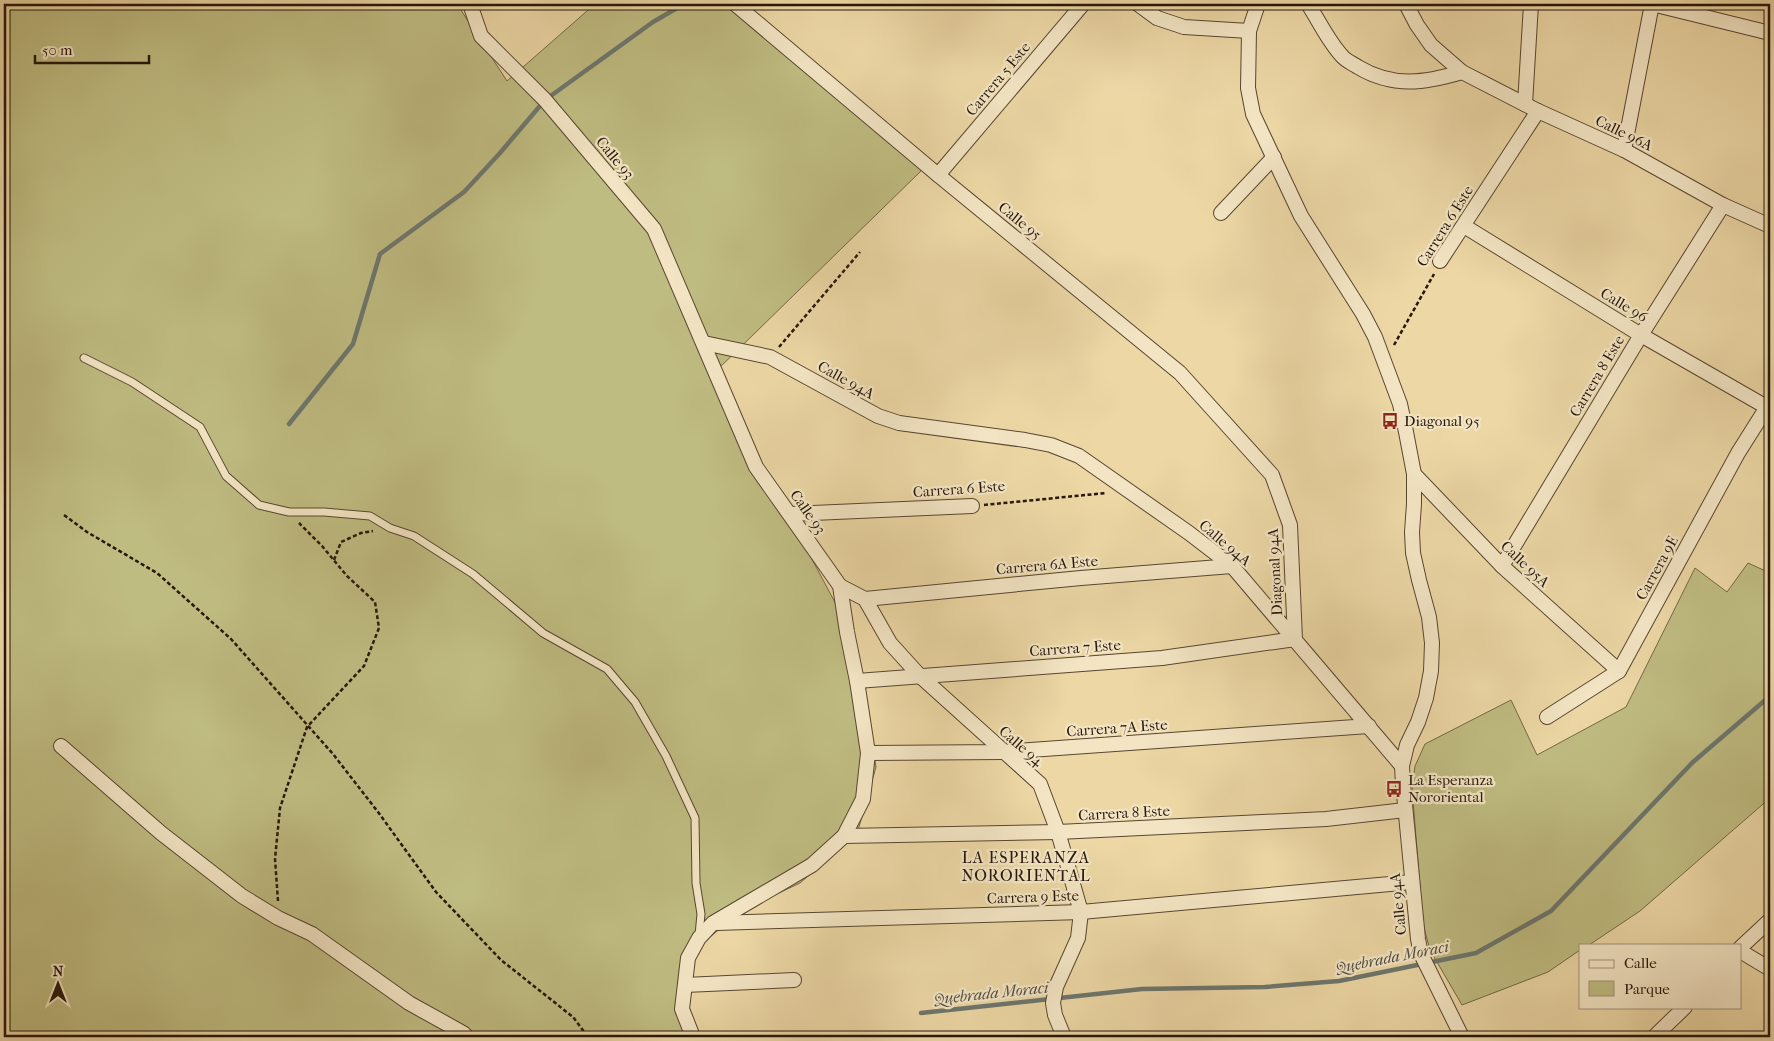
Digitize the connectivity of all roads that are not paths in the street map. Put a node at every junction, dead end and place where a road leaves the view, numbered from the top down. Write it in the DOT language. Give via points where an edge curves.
graph roads {
  1 [pos="470,4"];
  2 [pos="735,4"];
  3 [pos="1083,4"];
  4 [pos="1138,4"];
  5 [pos="1258,4"];
  6 [pos="1308,4"];
  7 [pos="1406,4"];
  8 [pos="1531,4"];
  9 [pos="1652,4"];
  10 [pos="1249,31"];
  11 [pos="1770,34"];
  12 [pos="1462,72"];
  13 [pos="1525,104"];
  14 [pos="1538,111"];
  15 [pos="1624,150"];
  16 [pos="1274,157"];
  17 [pos="938,175"];
  18 [pos="1723,204"];
  19 [pos="1221,213"];
  20 [pos="1464,226"];
  21 [pos="1770,226"];
  22 [pos="1440,261"];
  23 [pos="1641,335"];
  24 [pos="704,343"];
  25 [pos="84,358"];
  26 [pos="1769,408"];
  27 [pos="1414,474"];
  28 [pos="1272,475"];
  29 [pos="972,506"];
  30 [pos="790,514"];
  31 [pos="1232,566"];
  32 [pos="1502,566"];
  33 [pos="840,586"];
  34 [pos="865,599"];
  35 [pos="1295,639"];
  36 [pos="1619,671"];
  37 [pos="919,675"];
  38 [pos="857,681"];
  39 [pos="1547,717"];
  40 [pos="1369,726"];
  41 [pos="61,746"];
  42 [pos="1003,752"];
  43 [pos="868,753"];
  44 [pos="1402,766"];
  45 [pos="1406,810"];
  46 [pos="1058,832"];
  47 [pos="844,836"];
  48 [pos="1412,882"];
  49 [pos="1081,912"];
  50 [pos="1770,920"];
  51 [pos="712,923"];
  52 [pos="699,938"];
  53 [pos="1742,947"];
  54 [pos="1742,950"];
  55 [pos="1770,969"];
  56 [pos="794,980"];
  57 [pos="685,985"];
  58 [pos="1683,1008"];
  59 [pos="467,1037"];
  60 [pos="693,1037"];
  61 [pos="1064,1037"];
  62 [pos="1462,1037"];
  63 [pos="1654,1037"];
  1 -- 24 [label="street, Calle 93" via="482,36 545,100 654,230"];
  2 -- 17 [label="street, Calle 95"];
  3 -- 17 [label="street, Carrera 5 Este"];
  4 -- 10 [label="street" via="1157,18 1184,27"];
  5 -- 10 [label="street"];
  6 -- 12 [label="street" via="1332,45 1344,58 1366,71 1388,80 1410,82"];
  7 -- 12 [label="street, Calle 96A" via="1432,45"];
  8 -- 13 [label="street"];
  9 -- 11 [label="street"];
  9 -- 15 [label="street"];
  10 -- 16 [label="street" via="1250,102"];
  12 -- 13 [label="street, Calle 96A"];
  13 -- 14 [label="street, Calle 96A"];
  14 -- 15 [label="street, Calle 96A"];
  14 -- 20 [label="street, Carrera 6 Este"];
  15 -- 18 [label="street, Calle 96A"];
  16 -- 19 [label="street"];
  16 -- 27 [label="street" via="1301,216 1375,337 1400,404"];
  17 -- 28 [label="street, Calle 95" via="1180,373"];
  18 -- 21 [label="street, Calle 96A"];
  18 -- 23 [label="street, Carrera 8 Este"];
  20 -- 22 [label="street, Carrera 6 Este"];
  20 -- 23 [label="street, Calle 96"];
  23 -- 26 [label="street, Calle 96"];
  23 -- 32 [label="street, Carrera 8 Este"];
  24 -- 30 [label="street, Calle 93" via="756,467"];
  24 -- 31 [label="street, Calle 94A" via="770,357 878,416 899,423 1051,445 1080,456"];
  25 -- 52 [label="lane" via="132,382 200,427 226,476 258,504 289,512 370,516 390,528 414,536 473,574 543,633 608,669 635,702 666,756 695,818 696,883 701,914"];
  26 -- 36 [label="street, Carrera 9E" via="1738,453"];
  27 -- 32 [label="street, Calle 95A"];
  27 -- 44 [label="street" via="1413,553 1429,617 1432,671"];
  28 -- 35 [label="street, Diagonal 94A" via="1290,525"];
  29 -- 30 [label="street, Carrera 6 Este"];
  30 -- 33 [label="street, Calle 93"];
  31 -- 34 [label="street, Carrera 6A Este"];
  31 -- 35 [label="street, Calle 94A"];
  32 -- 36 [label="street, Calle 95A"];
  33 -- 34 [label="street"];
  33 -- 38 [label="street, Calle 93"];
  34 -- 37 [label="street, Calle 94" via="890,643"];
  35 -- 37 [label="street, Carrera 7 Este" via="1162,658"];
  35 -- 40 [label="street, Calle 94A"];
  36 -- 39 [label="street, Carrera 9E"];
  37 -- 38 [label="street, Carrera 7 Este"];
  37 -- 42 [label="street, Calle 94"];
  38 -- 43 [label="street, Calle 93"];
  40 -- 42 [label="street, Carrera 7A Este"];
  40 -- 44 [label="street, Calle 94A"];
  41 -- 59 [label="street" via="161,833 242,896 312,934 409,1003"];
  42 -- 43 [label="street, Carrera 7A Este"];
  42 -- 46 [label="street, Calle 94" via="1040,784"];
  43 -- 47 [label="street, Calle 93" via="863,800"];
  44 -- 45 [label="street, Calle 94A"];
  45 -- 46 [label="street, Carrera 8 Este" via="1326,819"];
  45 -- 48 [label="street, Calle 94A"];
  46 -- 47 [label="street, Carrera 8 Este"];
  46 -- 49 [label="street, Calle 94"];
  47 -- 51 [label="street, Calle 93" via="812,865"];
  48 -- 49 [label="street, Carrera 9 Este"];
  48 -- 62 [label="street, Calle 94A" via="1421,954"];
  49 -- 51 [label="street, Carrera 9 Este"];
  49 -- 61 [label="street, Calle 94" via="1078,938 1056,987 1053,1003"];
  50 -- 53 [label="street"];
  51 -- 52 [label="street, Calle 93"];
  52 -- 57 [label="street, Calle 93" via="688,958"];
  54 -- 55 [label="street"];
  56 -- 57 [label="street"];
  57 -- 60 [label="street, Calle 93" via="682,1009"];
  58 -- 63 [label="street"];
}
